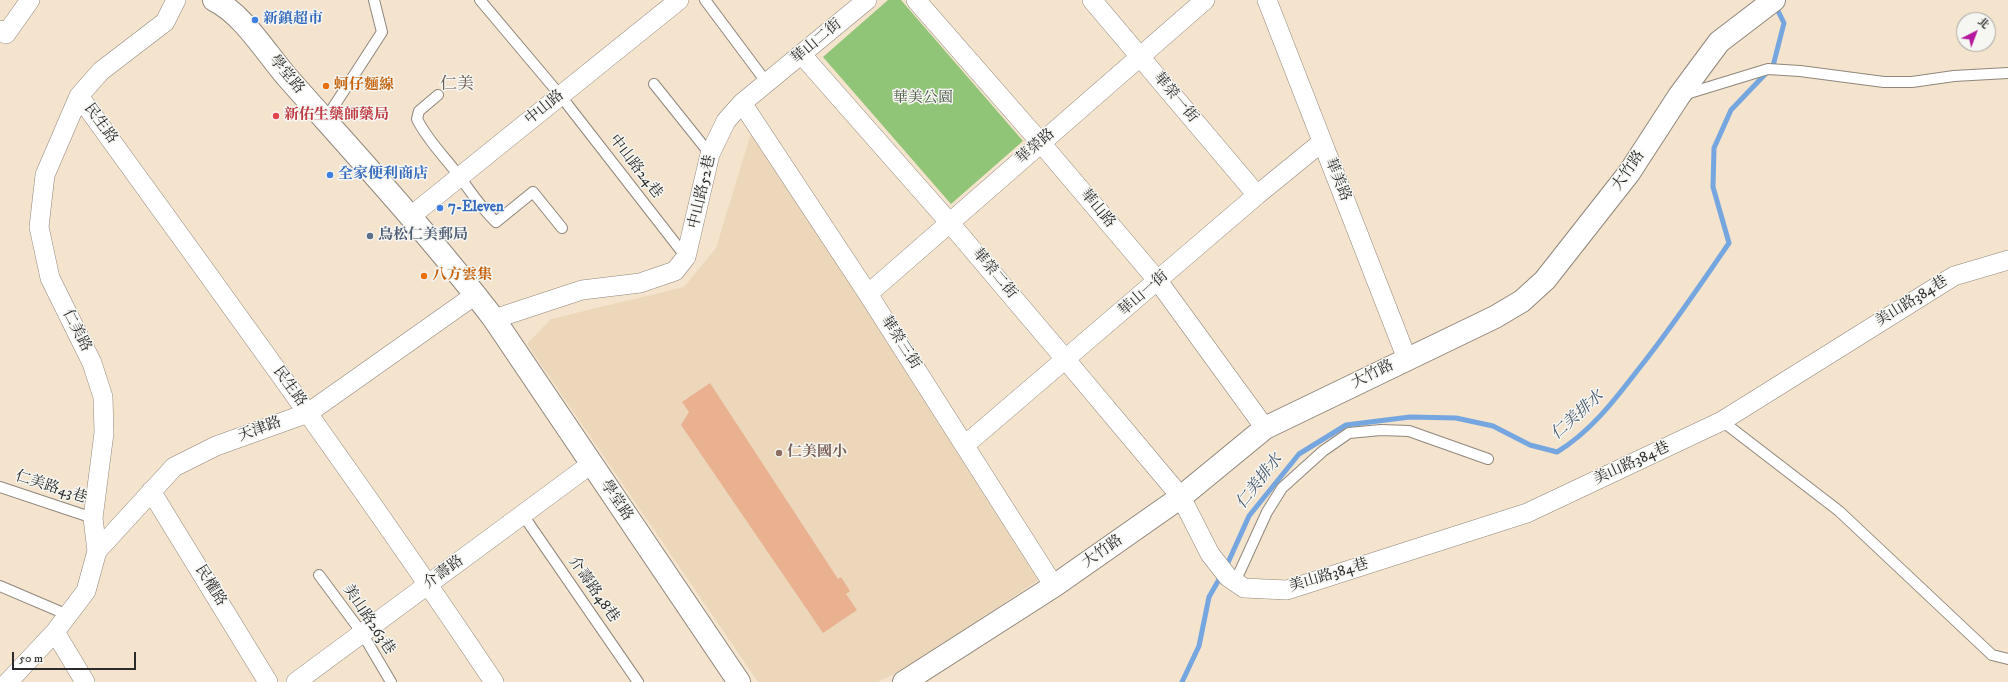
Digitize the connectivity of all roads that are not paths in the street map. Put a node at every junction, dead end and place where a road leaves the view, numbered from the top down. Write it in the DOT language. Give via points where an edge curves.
graph roads {
  1 [pos="30,0"];
  2 [pos="176,0"];
  3 [pos="214,0"];
  4 [pos="374,0"];
  5 [pos="480,0"];
  6 [pos="679,0"];
  7 [pos="704,0"];
  8 [pos="867,0"];
  9 [pos="916,0"];
  10 [pos="1092,0"];
  11 [pos="1205,0"];
  12 [pos="1268,0"];
  13 [pos="1768,4"];
  14 [pos="3,32"];
  15 [pos="802,55"];
  16 [pos="1140,57"];
  17 [pos="2008,73"];
  18 [pos="767,83"];
  19 [pos="654,84"];
  20 [pos="438,95"];
  21 [pos="560,95"];
  22 [pos="79,96"];
  23 [pos="1679,96"];
  24 [pos="742,103"];
  25 [pos="325,120"];
  26 [pos="1322,142"];
  27 [pos="1041,143"];
  28 [pos="710,154"];
  29 [pos="460,177"];
  30 [pos="1257,195"];
  31 [pos="411,216"];
  32 [pos="950,222"];
  33 [pos="562,228"];
  34 [pos="686,257"];
  35 [pos="2008,260"];
  36 [pos="1158,281"];
  37 [pos="868,294"];
  38 [pos="475,295"];
  39 [pos="494,320"];
  40 [pos="1407,359"];
  41 [pos="1066,360"];
  42 [pos="308,413"];
  43 [pos="1722,421"];
  44 [pos="1264,428"];
  45 [pos="965,445"];
  46 [pos="1488,459"];
  47 [pos="591,464"];
  48 [pos="0,487"];
  49 [pos="151,491"];
  50 [pos="1180,498"];
  51 [pos="523,515"];
  52 [pos="93,518"];
  53 [pos="97,551"];
  54 [pos="319,575"];
  55 [pos="1231,580"];
  56 [pos="429,584"];
  57 [pos="0,586"];
  58 [pos="1054,586"];
  59 [pos="68,615"];
  60 [pos="55,632"];
  61 [pos="362,633"];
  62 [pos="2008,659"];
  63 [pos="8,682"];
  64 [pos="85,682"];
  65 [pos="268,682"];
  66 [pos="296,682"];
  67 [pos="391,682"];
  68 [pos="494,682"];
  69 [pos="638,682"];
  70 [pos="739,682"];
  71 [pos="904,682"];
  1 -- 14 [label="street"];
  2 -- 22 [label="street, 仁美路" via="165,22 101,71"];
  3 -- 25 [label="street, 學堂路" via="247,27"];
  4 -- 25 [label="lane" via="382,32"];
  5 -- 21 [label="lane, 中山路24巷"];
  6 -- 21 [label="street, 中山路"];
  7 -- 18 [label="lane"];
  8 -- 15 [label="street, 華山二街"];
  9 -- 27 [label="street, 華山路"];
  10 -- 16 [label="street, 華榮一街"];
  11 -- 16 [label="street, 華榮路"];
  12 -- 26 [label="street, 華美路"];
  13 -- 23 [label="street, 大竹路" via="1719,42"];
  15 -- 18 [label="street, 華山二街"];
  15 -- 32 [label="street, 華榮二街"];
  16 -- 27 [label="street, 華榮路"];
  16 -- 30 [label="street, 華榮一街"];
  17 -- 23 [label="lane" via="1954,76 1912,82 1884,82 1800,71 1768,70"];
  18 -- 24 [label="street, 中山路52巷"];
  19 -- 28 [label="lane"];
  20 -- 29 [label="lane" via="419,111 417,119 422,130"];
  21 -- 29 [label="street, 中山路"];
  21 -- 34 [label="lane, 中山路24巷"];
  22 -- 42 [label="street, 民生路"];
  22 -- 52 [label="street, 仁美路" via="45,175 39,226 50,278 92,363 103,397 104,433"];
  23 -- 40 [label="street, 大竹路" via="1629,173 1545,280 1515,305"];
  24 -- 28 [label="street, 中山路52巷" via="726,121"];
  24 -- 37 [label="street, 華榮三街"];
  25 -- 31 [label="street, 學堂路"];
  26 -- 30 [label="street, 華山一街"];
  26 -- 40 [label="street, 華美路"];
  27 -- 32 [label="street, 華榮路"];
  27 -- 36 [label="street, 華山路"];
  28 -- 34 [label="street, 中山路52巷"];
  29 -- 31 [label="street, 中山路"];
  29 -- 33 [label="lane" via="481,208 496,222 533,192"];
  30 -- 36 [label="street, 華山一街"];
  31 -- 38 [label="street, 學堂路"];
  32 -- 37 [label="street, 華榮路"];
  32 -- 41 [label="street, 華榮二街"];
  34 -- 39 [label="street" via="675,270 640,283 582,290"];
  35 -- 43 [label="street, 美山路384巷" via="1954,276"];
  36 -- 41 [label="street, 華山一街"];
  36 -- 44 [label="street, 華山路"];
  37 -- 45 [label="street, 華榮三街"];
  38 -- 39 [label="street, 學堂路"];
  38 -- 42 [label="street, 天津路"];
  39 -- 47 [label="street, 學堂路"];
  40 -- 44 [label="street, 大竹路"];
  41 -- 45 [label="street, 華山一街"];
  41 -- 50 [label="street, 華榮二街"];
  42 -- 49 [label="street, 天津路" via="216,446 174,467"];
  42 -- 56 [label="street, 民生路"];
  43 -- 55 [label="street, 美山路384巷" via="1527,513 1287,590 1244,588"];
  43 -- 62 [label="lane" via="1839,511 1992,655"];
  44 -- 50 [label="street, 大竹路"];
  45 -- 58 [label="street, 華榮三街"];
  46 -- 55 [label="lane" via="1409,431 1349,433 1323,451 1282,488"];
  47 -- 51 [label="street, 介壽路"];
  47 -- 70 [label="street, 學堂路"];
  48 -- 52 [label="lane, 仁美路43巷"];
  49 -- 53 [label="street, 天津路"];
  49 -- 65 [label="street, 民權路"];
  50 -- 55 [label="street, 華榮二街" via="1210,554"];
  50 -- 58 [label="street, 大竹路"];
  51 -- 56 [label="street, 介壽路"];
  51 -- 69 [label="lane, 介壽路48巷"];
  52 -- 53 [label="street, 仁美路"];
  53 -- 59 [label="street, 仁美路" via="86,591"];
  54 -- 61 [label="lane, 美山路263巷"];
  56 -- 61 [label="street, 介壽路"];
  56 -- 68 [label="street, 民生路"];
  57 -- 59 [label="lane"];
  58 -- 71 [label="street, 大竹路"];
  59 -- 60 [label="street, 仁美路"];
  60 -- 63 [label="street, 仁美路"];
  60 -- 64 [label="street"];
  61 -- 66 [label="street, 介壽路"];
  61 -- 67 [label="lane, 美山路263巷"];
}
